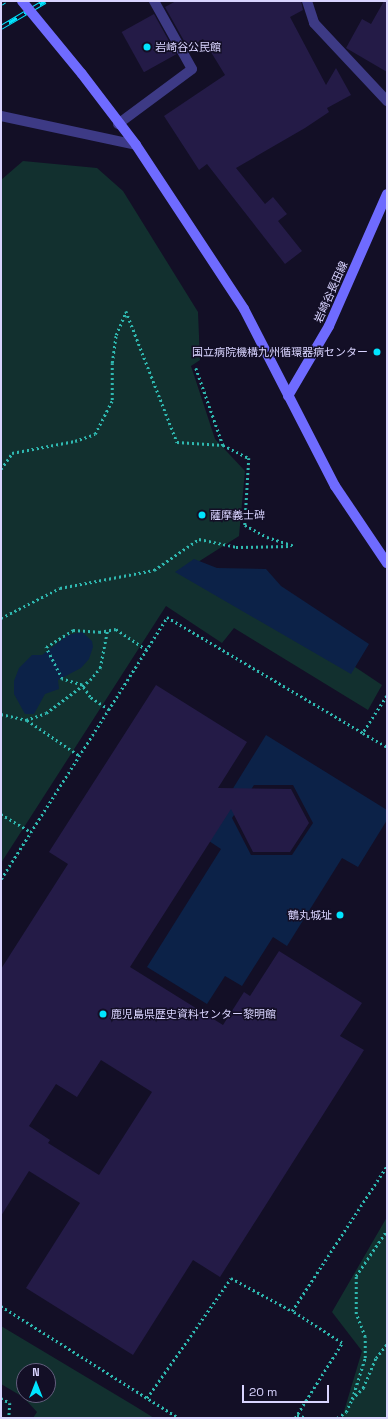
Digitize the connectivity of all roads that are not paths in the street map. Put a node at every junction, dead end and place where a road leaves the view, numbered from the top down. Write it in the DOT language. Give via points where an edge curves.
graph roads {
  1 [pos="22,1"];
  2 [pos="154,1"];
  3 [pos="307,1"];
  4 [pos="387,102"];
  5 [pos="1,116"];
  6 [pos="118,124"];
  7 [pos="136,146"];
  8 [pos="387,194"];
  9 [pos="288,396"];
  10 [pos="387,563"];
  1 -- 6 [label="street, bridge" via="82,74"];
  2 -- 6 [label="street" via="192,69"];
  3 -- 4 [label="street" via="314,23"];
  5 -- 7 [label="street"];
  6 -- 7 [label="street"];
  7 -- 9 [label="street" via="244,309"];
  8 -- 9 [label="street, 岩崎谷長田線" via="329,326"];
  9 -- 10 [label="street" via="335,486"];
}
